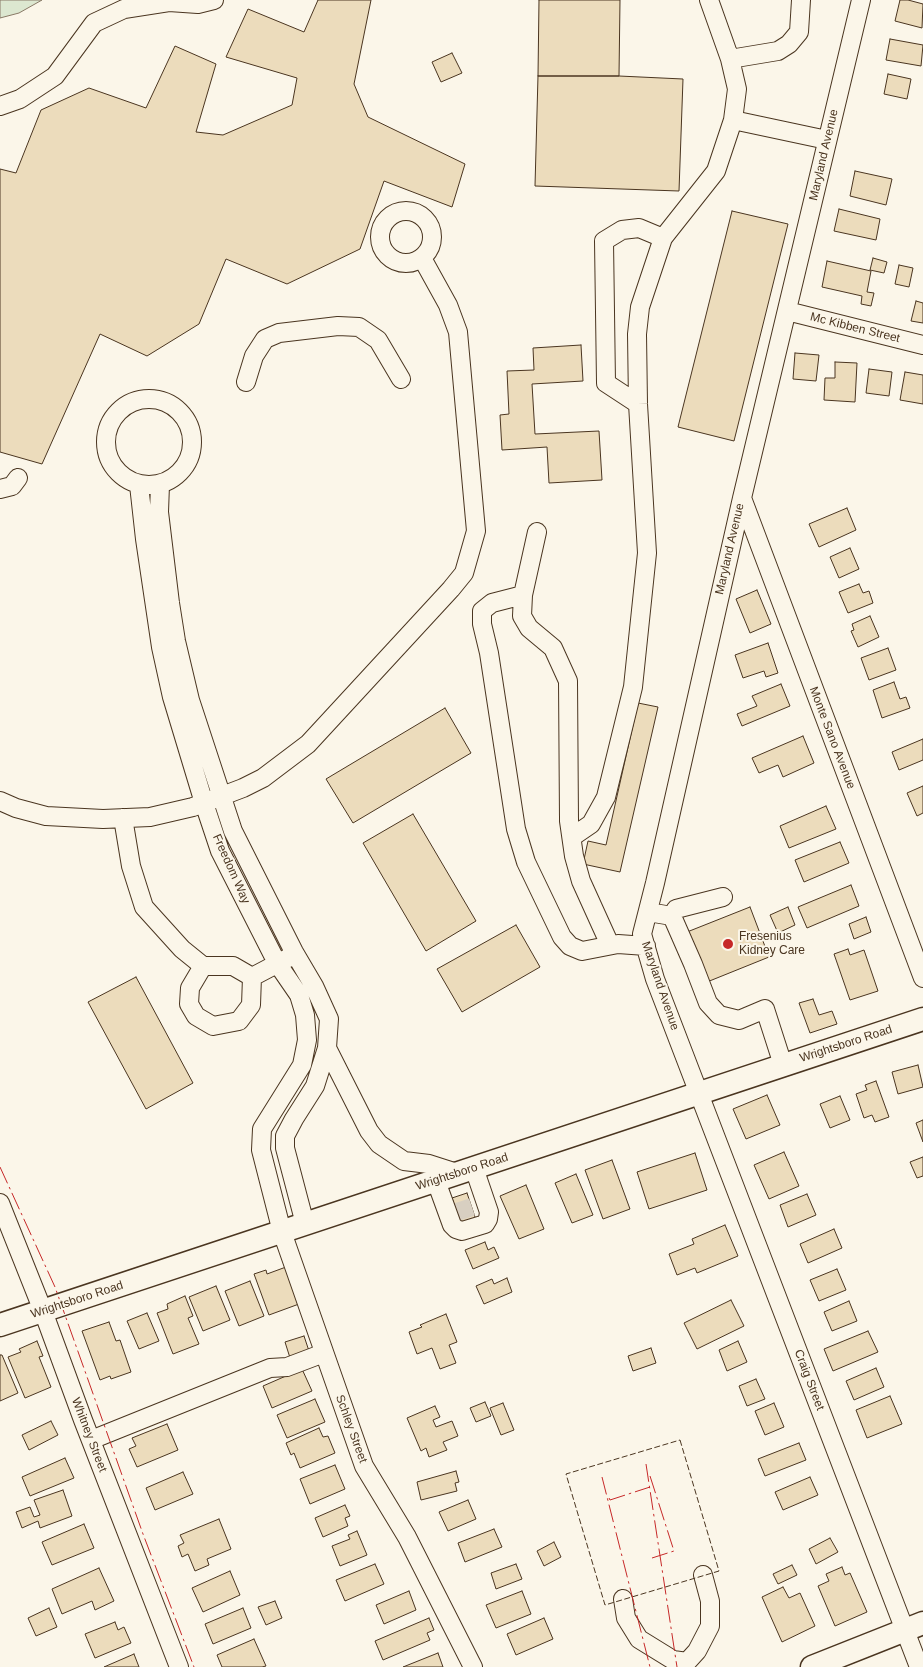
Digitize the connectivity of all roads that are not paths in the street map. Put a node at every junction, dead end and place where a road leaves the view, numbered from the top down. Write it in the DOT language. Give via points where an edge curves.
graph roads {
  1 [pos="214,0"];
  2 [pos="709,0"];
  3 [pos="801,0"];
  4 [pos="861,0"];
  5 [pos="730,59"];
  6 [pos="0,106"];
  7 [pos="733,120"];
  8 [pos="827,140"];
  9 [pos="663,238"];
  10 [pos="422,258"];
  11 [pos="787,311"];
  12 [pos="923,345"];
  13 [pos="401,379"];
  14 [pos="246,382"];
  15 [pos="638,404"];
  16 [pos="18,478"];
  17 [pos="139,485"];
  18 [pos="160,485"];
  19 [pos="0,489"];
  20 [pos="742,498"];
  21 [pos="536,532"];
  22 [pos="523,595"];
  23 [pos="222,797"];
  24 [pos="0,801"];
  25 [pos="204,803"];
  26 [pos="122,818"];
  27 [pos="572,837"];
  28 [pos="723,897"];
  29 [pos="648,912"];
  30 [pos="672,916"];
  31 [pos="610,945"];
  32 [pos="646,946"];
  33 [pos="296,955"];
  34 [pos="277,964"];
  35 [pos="202,966"];
  36 [pos="923,976"];
  37 [pos="252,977"];
  38 [pos="923,1019"];
  39 [pos="326,1048"];
  40 [pos="783,1065"];
  41 [pos="699,1093"];
  42 [pos="456,1174"];
  43 [pos="0,1203"];
  44 [pos="305,1224"];
  45 [pos="282,1232"];
  46 [pos="43,1311"];
  47 [pos="0,1325"];
  48 [pos="324,1353"];
  49 [pos="91,1440"];
  50 [pos="703,1575"];
  51 [pos="622,1600"];
  52 [pos="914,1627"];
  53 [pos="688,1664"];
  54 [pos="179,1667"];
  55 [pos="473,1667"];
  56 [pos="812,1667"];
  57 [pos="921,1667"];
  1 -- 6 [label="street" via="124,9 94,23 55,76 20,99"];
  2 -- 5 [label="street"];
  3 -- 5 [label="street" via="799,32 789,44 778,50"];
  4 -- 8 [label="street, Maryland Avenue"];
  5 -- 7 [label="street" via="737,88"];
  7 -- 8 [label="street"];
  7 -- 9 [label="street" via="716,172"];
  8 -- 11 [label="street, Maryland Avenue"];
  9 -- 15 [label="street" via="640,307"];
  9 -- 15 [label="street" via="638,228 622,230 604,242 606,383"];
  10 -- 23 [label="street" via="448,305 458,332 476,531 464,573 308,744 263,778"];
  11 -- 12 [label="street, Mc Kibben Street"];
  11 -- 20 [label="street, Maryland Avenue"];
  13 -- 14 [label="street" via="378,340 358,327 338,326 278,333 265,339 254,356"];
  15 -- 27 [label="street" via="648,553 633,687 606,797 591,824"];
  16 -- 19 [label="street" via="12,486"];
  17 -- 18 [label="street"];
  17 -- 18 [label="street" via="129,481 111,464 106,437 112,419 120,410 148,398 173,405 186,418 193,436 188,463 180,474"];
  17 -- 25 [label="street, Freedom Way" via="161,647 172,697"];
  18 -- 23 [label="street, Freedom Way" via="159,512 176,641 190,700"];
  20 -- 29 [label="street, Maryland Avenue"];
  20 -- 36 [label="street, Monte Sano Avenue"];
  21 -- 22 [label="street"];
  22 -- 27 [label="street" via="522,616 529,628 553,648 568,681 569,821"];
  22 -- 31 [label="street" via="492,603 482,611 516,829 526,862 562,937 570,946 582,951"];
  23 -- 25 [label="street"];
  23 -- 33 [label="street, Freedom Way" via="233,831"];
  24 -- 26 [label="street" via="46,816"];
  25 -- 26 [label="street" via="150,817"];
  25 -- 34 [label="street, Freedom Way" via="220,851"];
  26 -- 35 [label="street" via="131,866 144,907"];
  27 -- 31 [label="street" via="581,881"];
  28 -- 30 [label="street" via="676,909"];
  29 -- 30 [label="street"];
  29 -- 32 [label="street, Maryland Avenue" via="642,934"];
  30 -- 40 [label="street" via="708,1003 719,1016 739,1020 765,1009"];
  31 -- 32 [label="street"];
  32 -- 41 [label="street, Maryland Avenue" via="655,979"];
  33 -- 34 [label="street"];
  33 -- 39 [label="street, Freedom Way" via="329,1019"];
  34 -- 37 [label="street"];
  34 -- 45 [label="street, Freedom Way" via="299,996 305,1015 306,1040 302,1065 262,1129 261,1150"];
  35 -- 37 [label="street" via="233,966"];
  35 -- 37 [label="street" via="190,988 189,1004 196,1016 213,1026 239,1021 251,1005"];
  38 -- 40 [label="main road, Wrightsboro Road"];
  39 -- 42 [label="street" via="379,1144 404,1161 429,1164"];
  39 -- 44 [label="street, Freedom Way" via="315,1086 286,1136 285,1148"];
  40 -- 41 [label="main road, Wrightsboro Road"];
  41 -- 42 [label="main road, Wrightsboro Road"];
  41 -- 52 [label="street, Craig Street"];
  42 -- 42 [label="street" via="464,1203"];
  42 -- 44 [label="main road, Wrightsboro Road"];
  43 -- 46 [label="street, Whitney Street"];
  44 -- 45 [label="main road, Wrightsboro Road"];
  45 -- 46 [label="main road, Wrightsboro Road"];
  45 -- 48 [label="street, Schley Street"];
  46 -- 47 [label="main road, Wrightsboro Road"];
  46 -- 49 [label="street, Whitney Street"];
  48 -- 49 [label="street" via="287,1367 270,1368"];
  48 -- 55 [label="street, Schley Street" via="364,1466 407,1537"];
  49 -- 54 [label="street, Whitney Street"];
  50 -- 53 [label="street" via="710,1601 710,1626"];
  51 -- 53 [label="street" via="626,1618 639,1639 673,1660"];
  52 -- 56 [label="main road"];
  52 -- 57 [label="street, Craig Street"];
}
